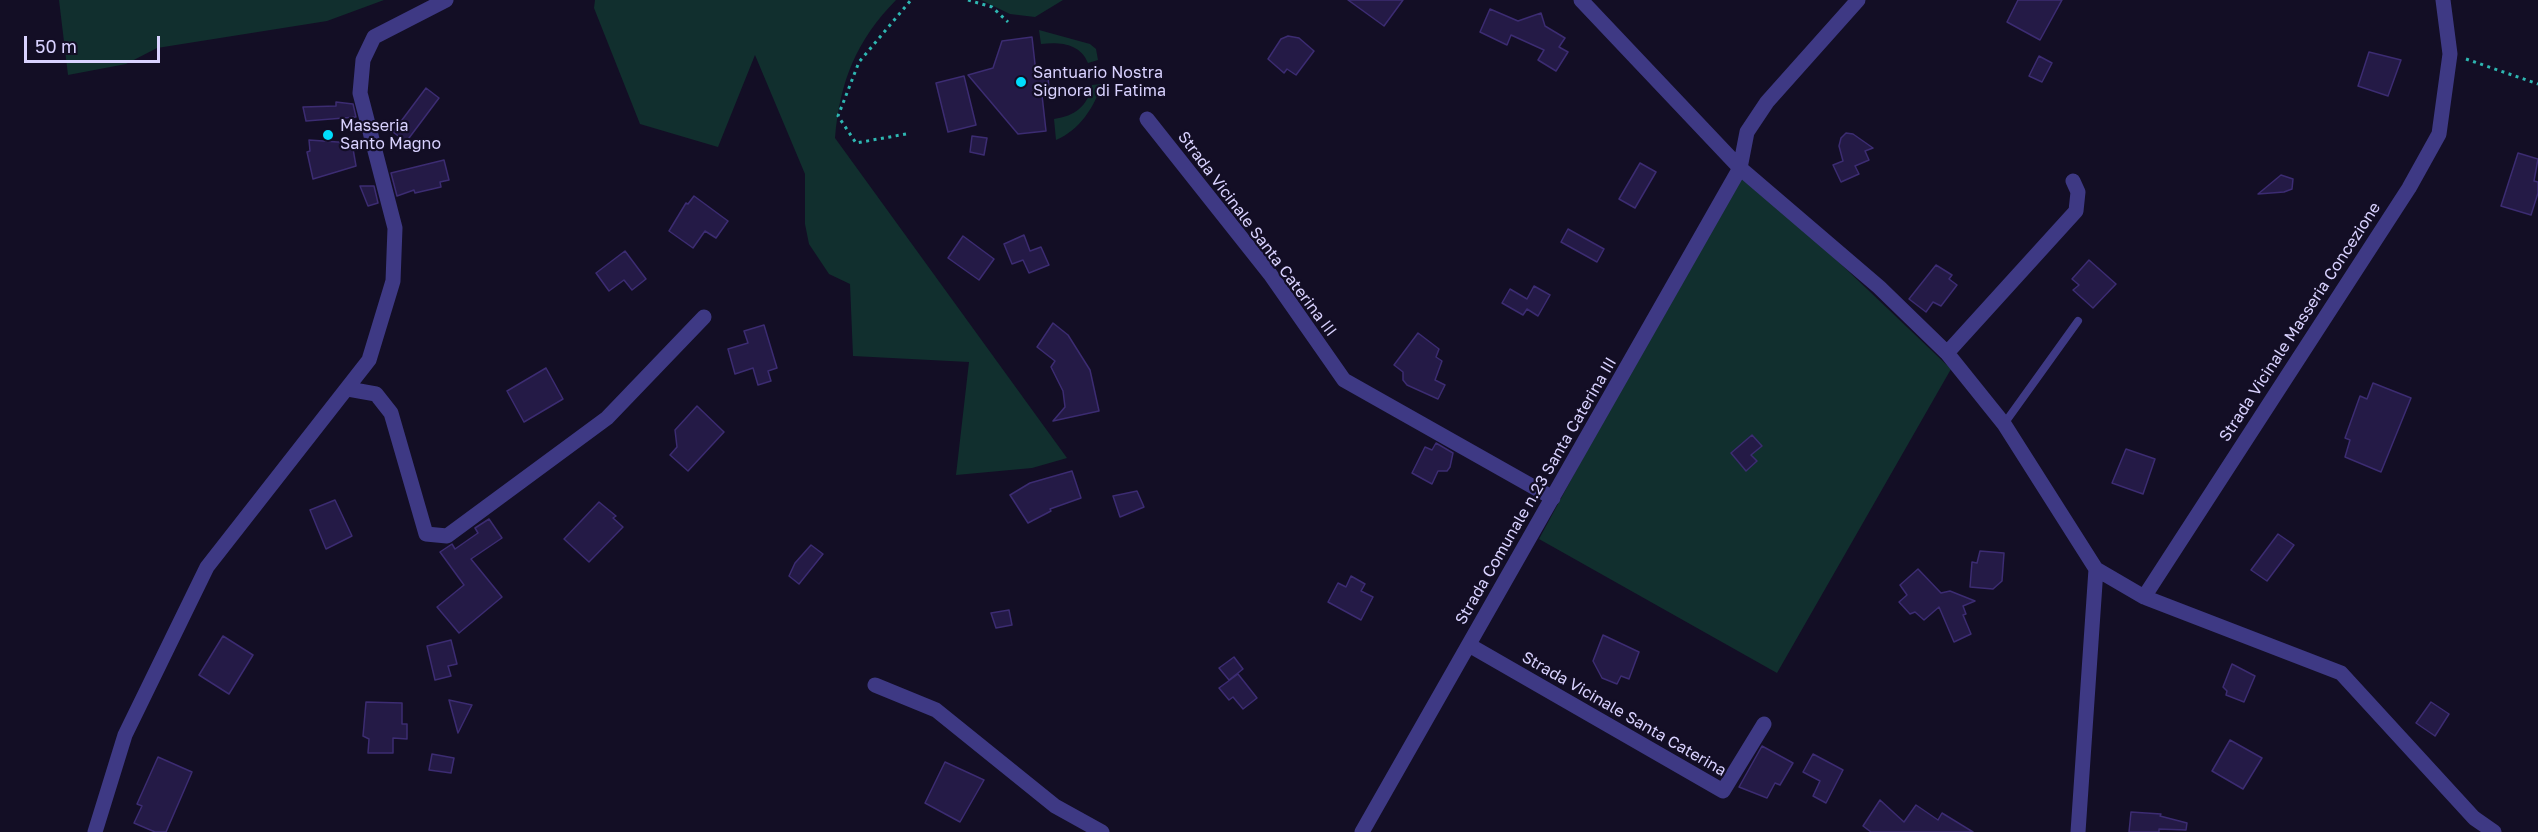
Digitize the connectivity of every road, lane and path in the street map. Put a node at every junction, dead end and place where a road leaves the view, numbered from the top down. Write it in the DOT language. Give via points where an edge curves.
graph roads {
  1 [pos="446,0"];
  2 [pos="911,0"];
  3 [pos="968,0"];
  4 [pos="1581,0"];
  5 [pos="1858,0"];
  6 [pos="2443,0"];
  7 [pos="1008,22"];
  8 [pos="2450,54"];
  9 [pos="2538,84"];
  10 [pos="1147,119"];
  11 [pos="906,134"];
  12 [pos="1740,168"];
  13 [pos="2073,182"];
  14 [pos="704,317"];
  15 [pos="2078,321"];
  16 [pos="1947,353"];
  17 [pos="348,389"];
  18 [pos="2004,424"];
  19 [pos="1553,498"];
  20 [pos="2096,570"];
  21 [pos="2144,597"];
  22 [pos="1469,645"];
  23 [pos="874,685"];
  24 [pos="1764,724"];
  25 [pos="95,832"];
  26 [pos="1102,832"];
  27 [pos="1362,832"];
  28 [pos="2078,832"];
  29 [pos="2494,832"];
  1 -- 17 [label="street" via="374,37 363,60 360,93 395,228 393,281 369,360"];
  2 -- 11 [label="path" via="859,62 838,116 856,143"];
  3 -- 7 [label="path" via="992,7"];
  4 -- 12 [label="street"];
  5 -- 12 [label="street, Strada Comunale n.23 Santa Caterina III" via="1767,102 1747,132"];
  6 -- 8 [label="street, Strada Vicinale Masseria Concezione"];
  8 -- 9 [label="path"];
  8 -- 21 [label="street, Strada Vicinale Masseria Concezione" via="2439,134 2409,188"];
  10 -- 19 [label="street, Strada Vicinale Santa Caterina III" via="1270,274 1344,380"];
  12 -- 16 [label="street" via="1879,287"];
  12 -- 19 [label="street, Strada Comunale n.23 Santa Caterina III"];
  13 -- 16 [label="street" via="2078,192 2076,211"];
  14 -- 17 [label="street" via="607,418 447,536 426,534 392,413 376,394"];
  15 -- 18 [label="lane"];
  16 -- 18 [label="street"];
  17 -- 25 [label="street" via="207,567 125,735"];
  18 -- 20 [label="street"];
  19 -- 22 [label="street, Strada Comunale n.23 Santa Caterina III"];
  20 -- 21 [label="street"];
  20 -- 28 [label="street"];
  21 -- 29 [label="street" via="2341,673 2474,818"];
  22 -- 24 [label="street, Strada Vicinale Santa Caterina" via="1723,791"];
  22 -- 27 [label="street, Strada Comunale n.23 Santa Caterina III"];
  23 -- 26 [label="street" via="936,710 1055,806"];
}
